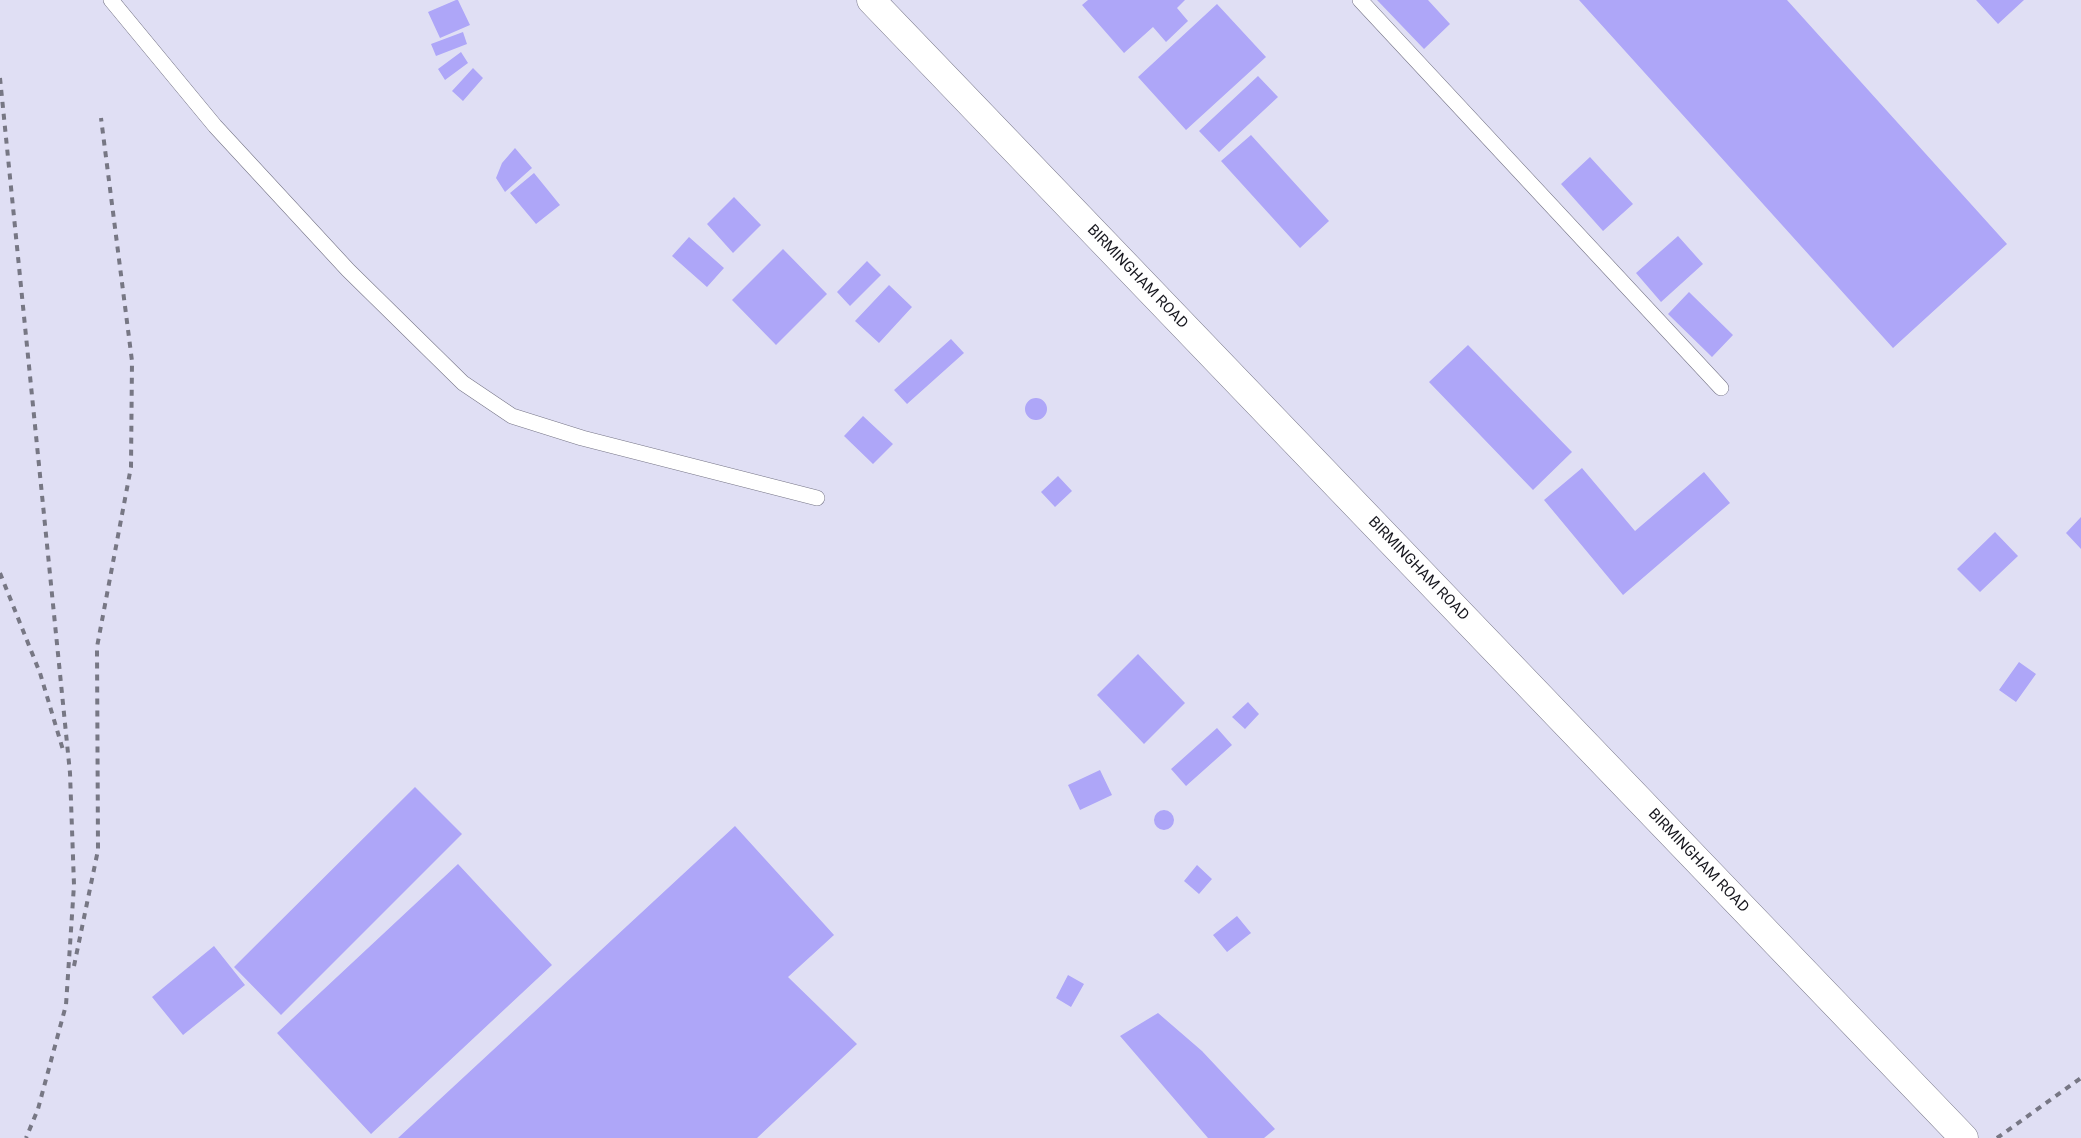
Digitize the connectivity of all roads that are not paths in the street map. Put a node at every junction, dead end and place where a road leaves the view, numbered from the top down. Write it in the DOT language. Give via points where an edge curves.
graph roads {
  1 [pos="111,0"];
  2 [pos="872,0"];
  3 [pos="1360,0"];
  4 [pos="1722,388"];
  5 [pos="817,498"];
  6 [pos="1964,1138"];
  1 -- 5 [label="lane" via="215,126 348,270 463,382 512,416 582,438"];
  2 -- 6 [label="street, BIRMINGHAM ROAD"];
  3 -- 4 [label="lane"];
}
